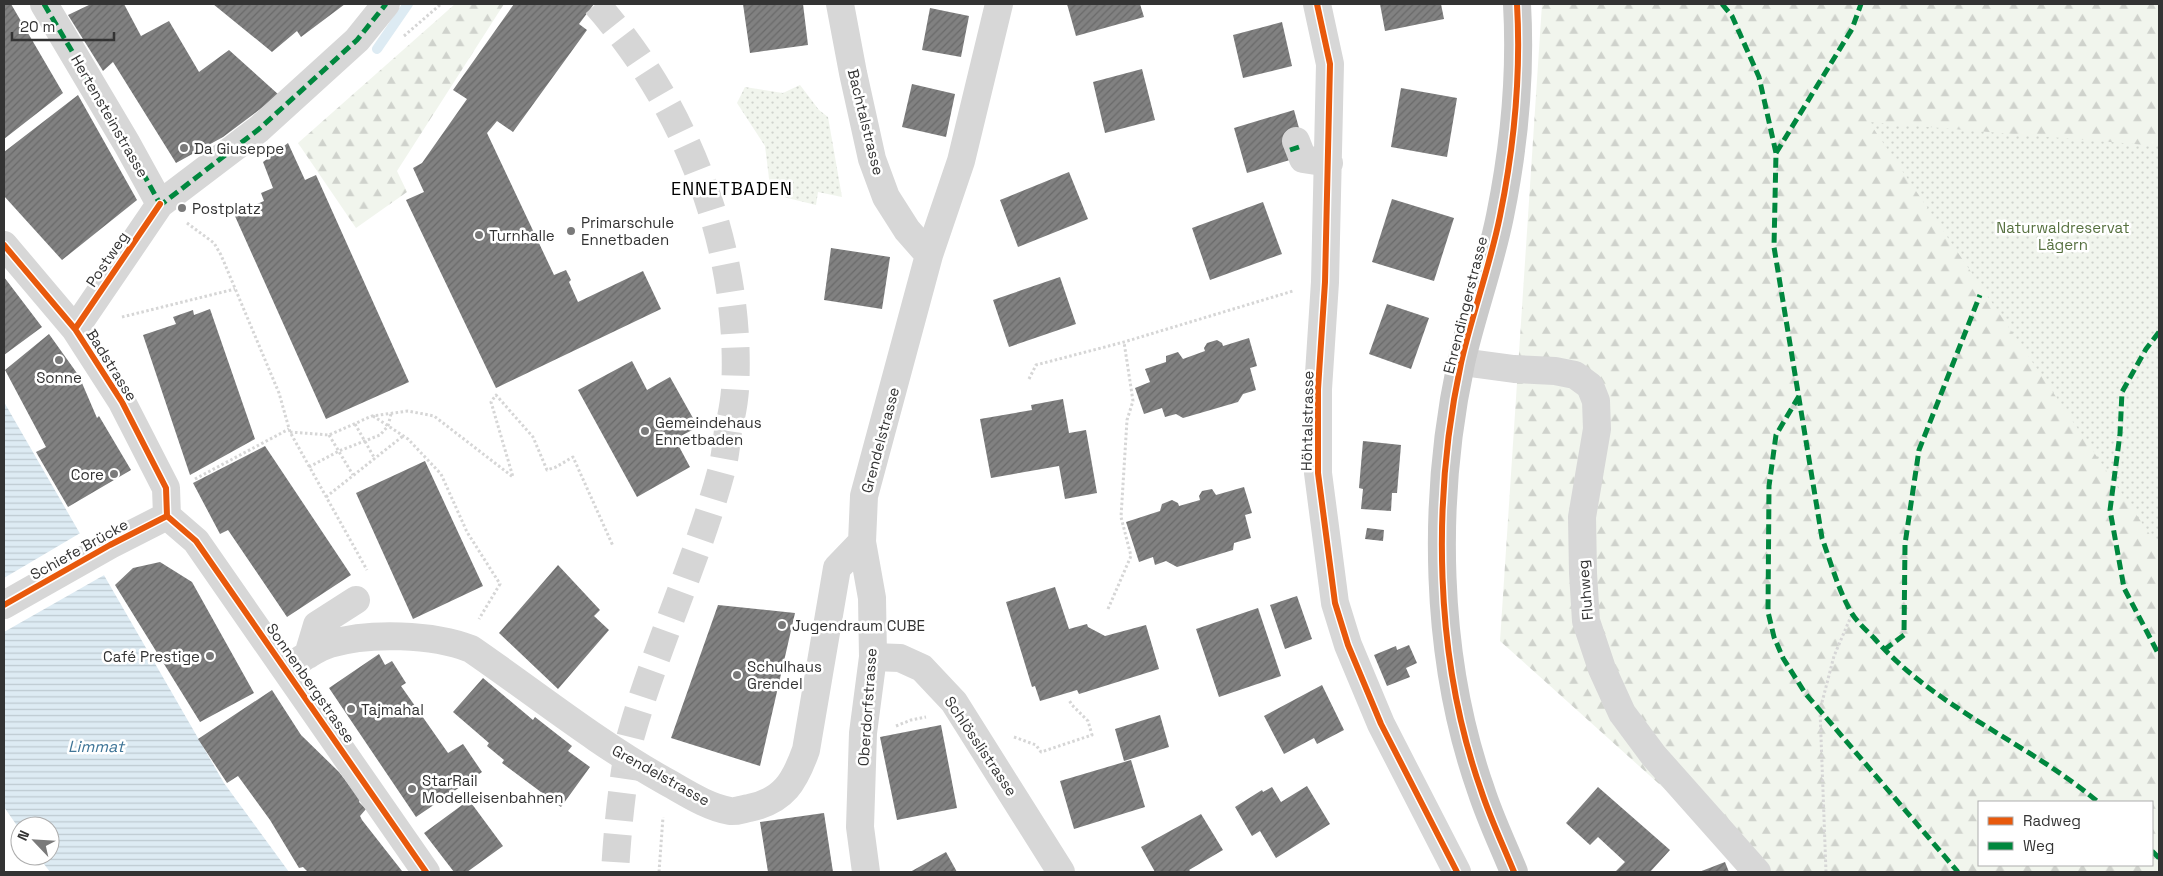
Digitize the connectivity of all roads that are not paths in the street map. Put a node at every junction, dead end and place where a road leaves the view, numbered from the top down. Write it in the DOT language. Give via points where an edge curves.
graph roads {
  1 [pos="44,4"];
  2 [pos="386,4"];
  3 [pos="840,4"];
  4 [pos="998,4"];
  5 [pos="1317,4"];
  6 [pos="1517,4"];
  7 [pos="1296,141"];
  8 [pos="1329,163"];
  9 [pos="160,204"];
  10 [pos="4,245"];
  11 [pos="929,255"];
  12 [pos="75,329"];
  13 [pos="1462,362"];
  14 [pos="167,516"];
  15 [pos="862,542"];
  16 [pos="356,600"];
  17 [pos="4,606"];
  18 [pos="873,657"];
  19 [pos="297,662"];
  20 [pos="426,872"];
  21 [pos="866,872"];
  22 [pos="1061,872"];
  23 [pos="1457,872"];
  24 [pos="1514,872"];
  25 [pos="1757,872"];
  1 -- 9 [label="street, Hertensteinstrasse"];
  2 -- 9 [label="street, Postweg" via="357,40 260,129"];
  3 -- 11 [label="street, Bachtalstrasse" via="872,159 886,197 907,230"];
  4 -- 11 [label="street, Grendelstrasse" via="961,161"];
  5 -- 8 [label="street, Höhtalstrasse" via="1330,64"];
  6 -- 13 [label="main road, Ehrendingerstrasse" via="1519,46 1510,151 1500,216"];
  7 -- 8 [label="street" via="1303,159"];
  8 -- 23 [label="street, Höhtalstrasse" via="1318,389 1318,473 1335,603 1348,645 1381,724"];
  9 -- 12 [label="street, Postweg"];
  10 -- 12 [label="street, Badstrasse"];
  11 -- 15 [label="street, Grendelstrasse" via="864,496"];
  12 -- 14 [label="street, Badstrasse" via="122,402 166,488"];
  13 -- 24 [label="main road, Ehrendingerstrasse" via="1450,421 1445,475 1442,550 1445,616 1461,717 1480,789"];
  13 -- 25 [label="street, Fluhweg" via="1556,371 1575,375 1590,386 1596,401 1597,428 1582,517 1582,573 1586,621 1602,669 1622,713 1654,756"];
  14 -- 17 [label="street, Schiefe Brücke"];
  14 -- 19 [label="street, Sonnenbergstrasse" via="196,541"];
  15 -- 18 [label="street, Oberdorfstrasse" via="872,598"];
  15 -- 19 [label="street, Grendelstrasse" via="837,568 806,750 796,777 783,793 759,806 732,811 705,803 677,788 628,760 460,644 409,637 346,640 328,644"];
  16 -- 19 [label="street" via="317,625"];
  18 -- 21 [label="street, Oberdorfstrasse" via="863,733 860,827"];
  18 -- 22 [label="street, Schlösslistrasse" via="900,658 922,668 954,702"];
  19 -- 20 [label="street, Sonnenbergstrasse"];
}
